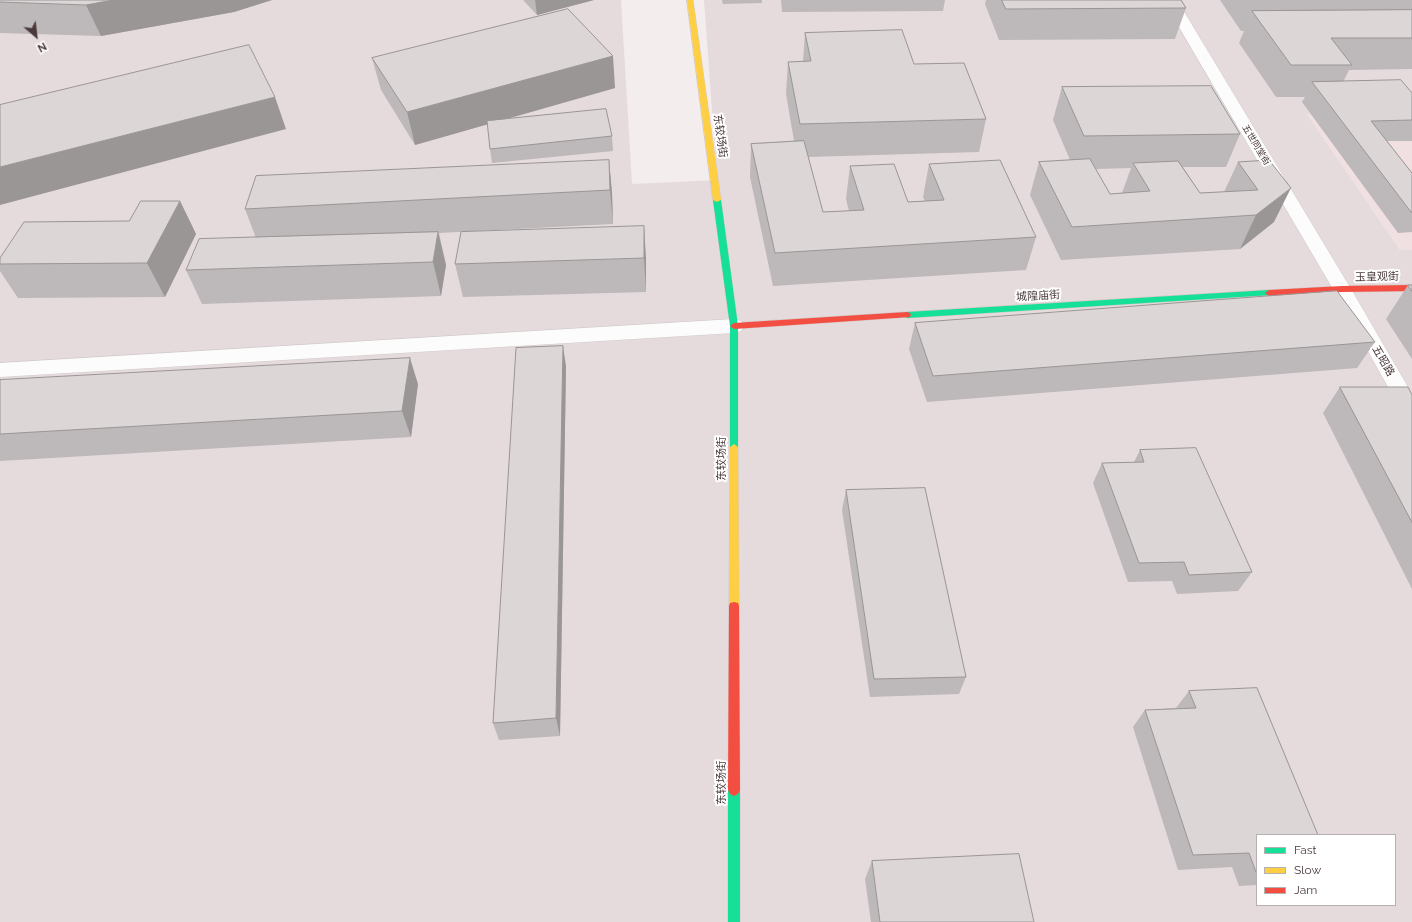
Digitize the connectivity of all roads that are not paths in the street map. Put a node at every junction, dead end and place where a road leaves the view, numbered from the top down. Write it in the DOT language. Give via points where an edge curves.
graph roads {
  1 [pos="690,0"];
  2 [pos="1170,0"];
  3 [pos="1412,288"];
  4 [pos="1342,289"];
  5 [pos="734,326"];
  6 [pos="0,370"];
  7 [pos="1412,412"];
  8 [pos="734,922"];
  1 -- 5 [label="street, 东较场街"];
  2 -- 4 [label="street, 五世同堂街"];
  3 -- 4 [label="street, 玉皇观街"];
  4 -- 5 [label="street, 城隍庙街"];
  4 -- 7 [label="street, 五昭路"];
  5 -- 6 [label="street"];
  5 -- 8 [label="street, 东较场街"];
}
